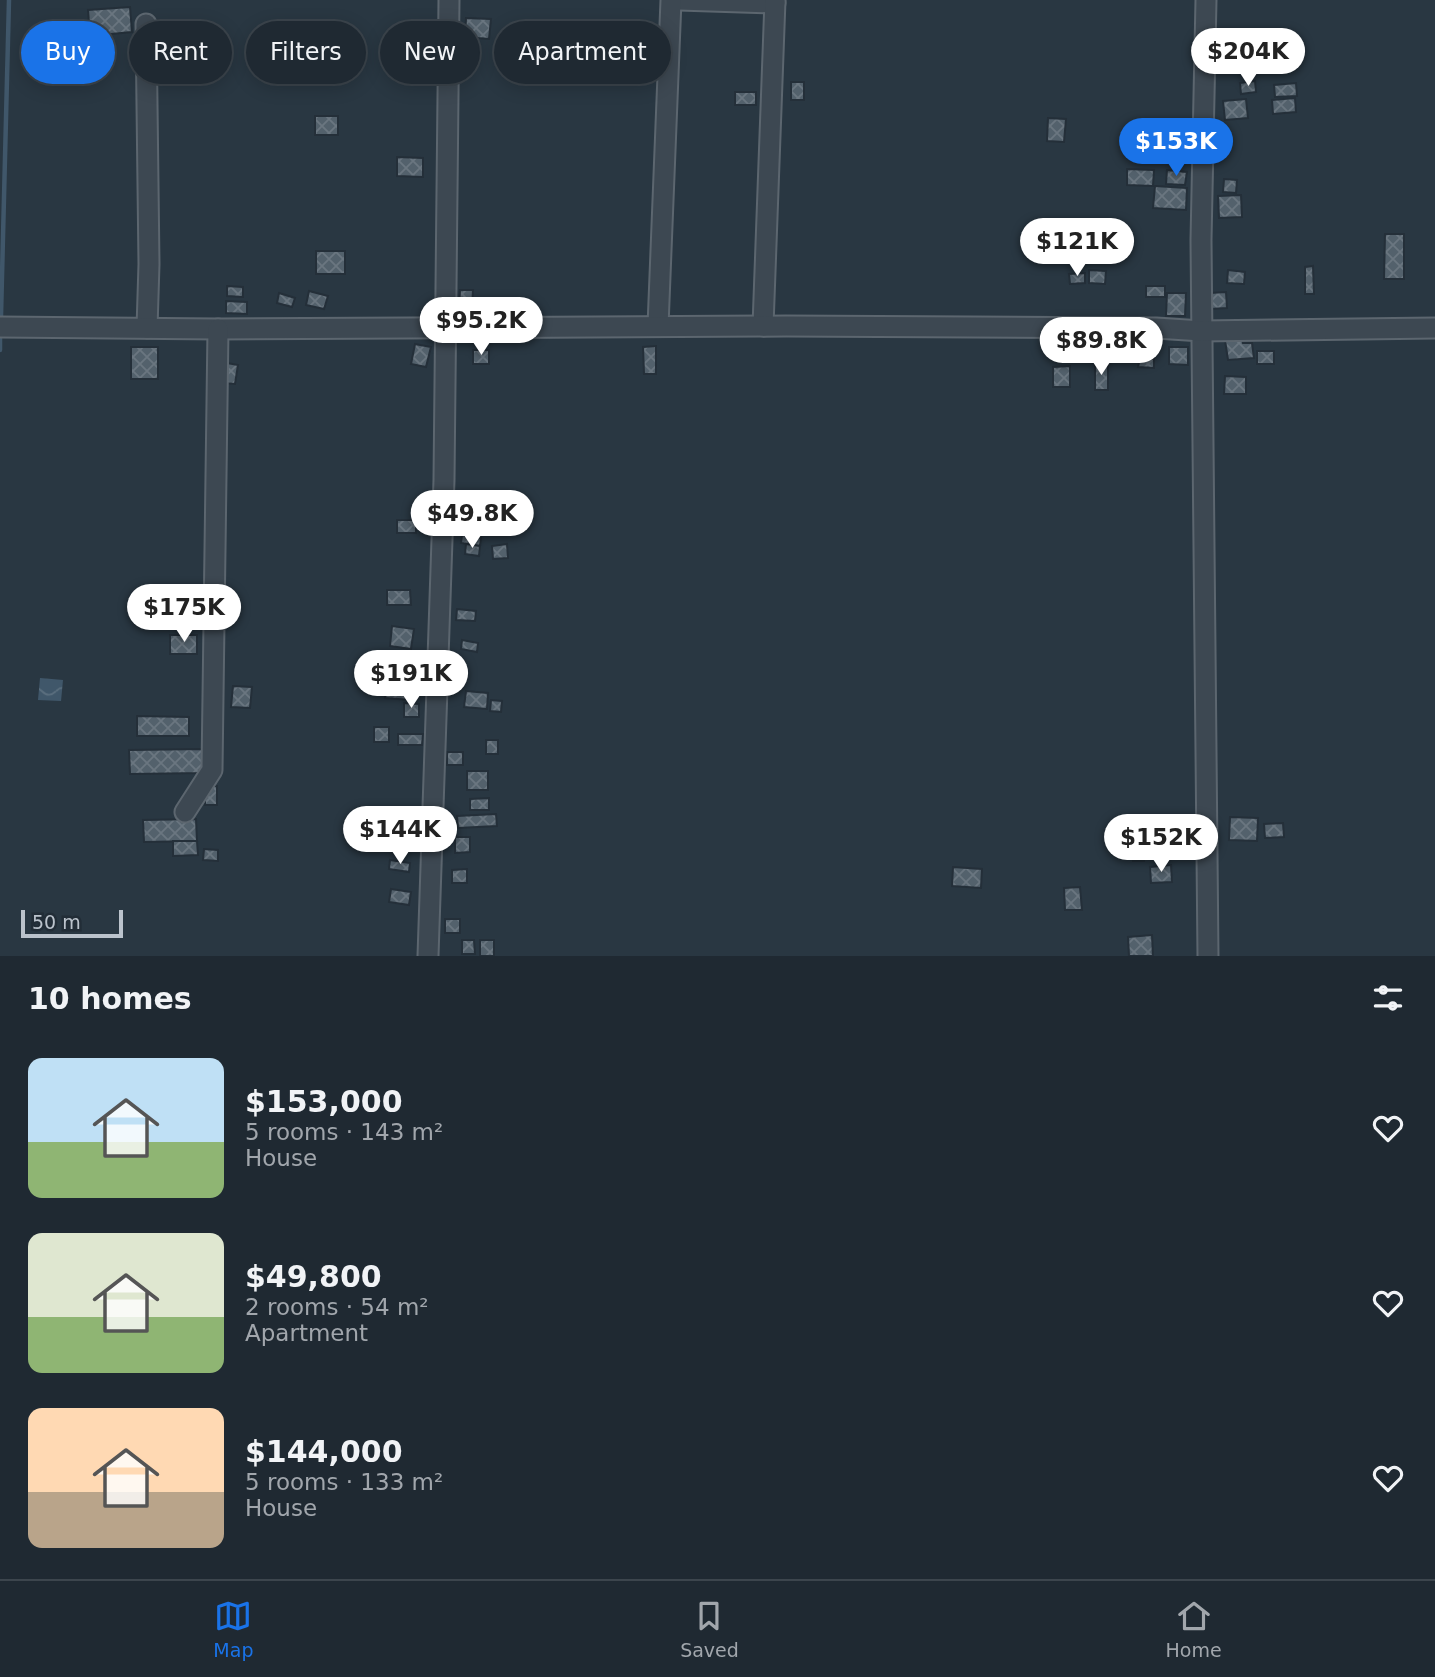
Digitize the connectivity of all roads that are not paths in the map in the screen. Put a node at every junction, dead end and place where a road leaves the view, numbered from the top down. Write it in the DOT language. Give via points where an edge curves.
graph roads {
  1 [pos="449,0"];
  2 [pos="671,0"];
  3 [pos="679,0"];
  4 [pos="1206,0"];
  5 [pos="775,2"];
  6 [pos="147,84"];
  7 [pos="658,326"];
  8 [pos="763,326"];
  9 [pos="0,327"];
  10 [pos="147,328"];
  11 [pos="446,328"];
  12 [pos="1435,328"];
  13 [pos="218,329"];
  14 [pos="1202,331"];
  15 [pos="185,812"];
  16 [pos="428,956"];
  17 [pos="1208,956"];
  1 -- 11 [label="street"];
  2 -- 7 [label="street"];
  3 -- 5 [label="street"];
  4 -- 14 [label="street"];
  5 -- 8 [label="street"];
  6 -- 10 [label="street"];
  7 -- 8 [label="street"];
  7 -- 11 [label="street"];
  8 -- 14 [label="street"];
  9 -- 10 [label="street"];
  10 -- 13 [label="street"];
  11 -- 13 [label="street"];
  11 -- 16 [label="street"];
  12 -- 14 [label="street"];
  13 -- 15 [label="street" via="212,770"];
  14 -- 17 [label="street"];
}
